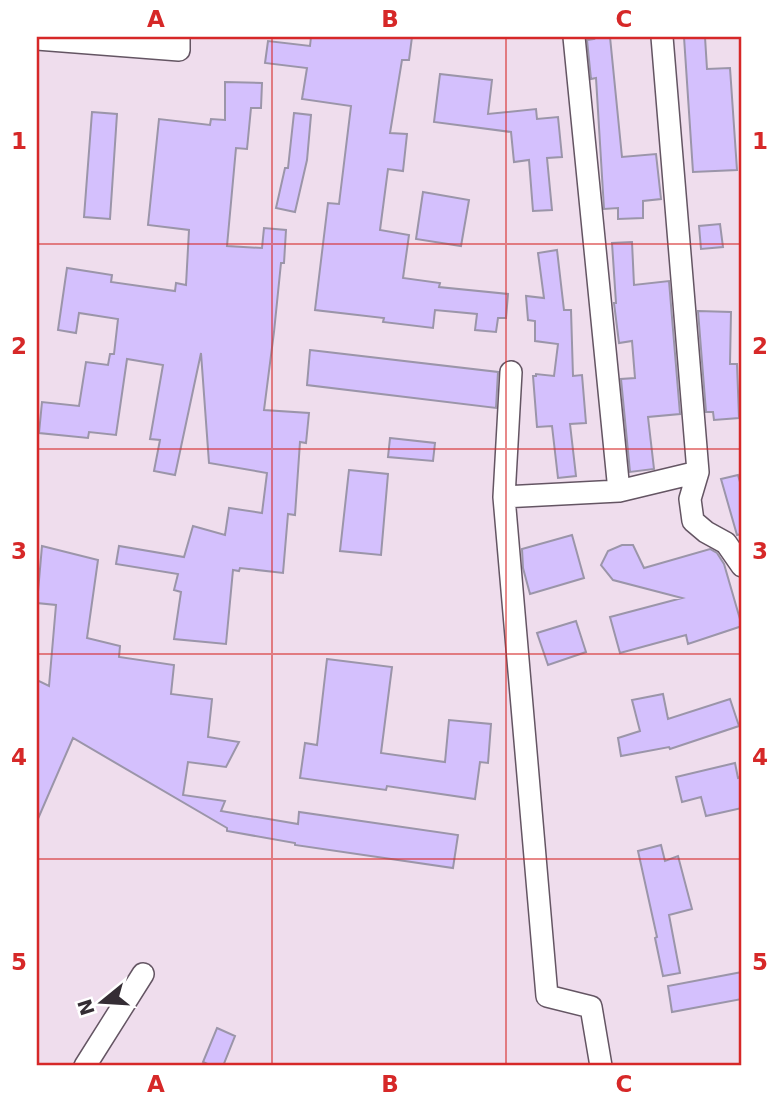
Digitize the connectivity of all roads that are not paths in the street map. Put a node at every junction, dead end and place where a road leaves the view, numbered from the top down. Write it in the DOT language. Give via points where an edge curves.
graph roads {
  1 [pos="179,37"];
  2 [pos="574,37"];
  3 [pos="662,37"];
  4 [pos="37,39"];
  5 [pos="511,372"];
  6 [pos="698,472"];
  7 [pos="619,491"];
  8 [pos="504,497"];
  9 [pos="742,566"];
  10 [pos="143,974"];
  11 [pos="85,1066"];
  12 [pos="601,1066"];
  1 -- 4 [label="street" via="179,50"];
  2 -- 7 [label="street"];
  3 -- 6 [label="street"];
  5 -- 8 [label="street"];
  6 -- 7 [label="street"];
  6 -- 9 [label="street" via="690,499 693,521 726,543"];
  7 -- 8 [label="street"];
  8 -- 12 [label="street" via="548,996 591,1007"];
  10 -- 11 [label="street"];
}
